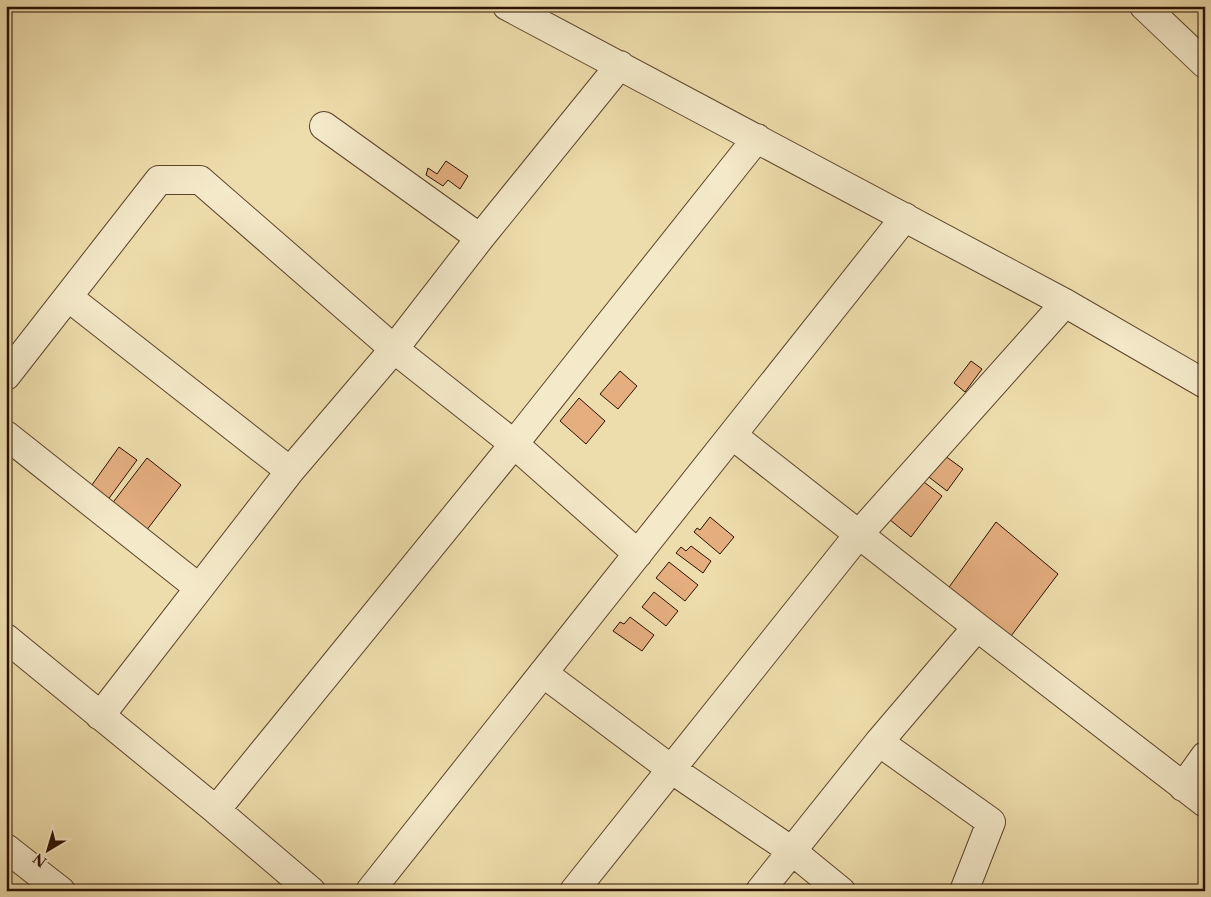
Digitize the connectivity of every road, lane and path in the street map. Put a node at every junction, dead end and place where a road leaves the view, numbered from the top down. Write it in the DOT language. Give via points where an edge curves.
graph roads {
  1 [pos="507,6"];
  2 [pos="1144,6"];
  3 [pos="1205,64"];
  4 [pos="620,65"];
  5 [pos="324,126"];
  6 [pos="756,138"];
  7 [pos="905,217"];
  8 [pos="480,238"];
  9 [pos="68,297"];
  10 [pos="1065,303"];
  11 [pos="394,349"];
  12 [pos="6,376"];
  13 [pos="1205,384"];
  14 [pos="6,435"];
  15 [pos="732,435"];
  16 [pos="514,444"];
  17 [pos="290,471"];
  18 [pos="859,534"];
  19 [pos="638,554"];
  20 [pos="199,588"];
  21 [pos="978,626"];
  22 [pos="6,638"];
  23 [pos="543,673"];
  24 [pos="100,716"];
  25 [pos="879,742"];
  26 [pos="1205,756"];
  27 [pos="671,769"];
  28 [pos="1183,787"];
  29 [pos="1205,803"];
  30 [pos="216,810"];
  31 [pos="6,848"];
  32 [pos="792,851"];
  33 [pos="61,891"];
  34 [pos="311,891"];
  35 [pos="370,891"];
  36 [pos="574,891"];
  37 [pos="760,891"];
  38 [pos="841,891"];
  39 [pos="964,891"];
  1 -- 4 [label="street"];
  2 -- 3 [label="street"];
  4 -- 6 [label="street"];
  4 -- 8 [label="street"];
  5 -- 8 [label="street"];
  6 -- 7 [label="street"];
  6 -- 16 [label="street"];
  7 -- 10 [label="street"];
  7 -- 15 [label="street"];
  8 -- 11 [label="street"];
  9 -- 11 [label="street" via="159,180 200,180"];
  9 -- 12 [label="street"];
  9 -- 17 [label="street"];
  10 -- 13 [label="street"];
  10 -- 18 [label="street"];
  11 -- 16 [label="street"];
  11 -- 17 [label="street"];
  14 -- 20 [label="street"];
  15 -- 18 [label="street"];
  15 -- 19 [label="street"];
  16 -- 19 [label="street"];
  16 -- 30 [label="street"];
  17 -- 20 [label="street"];
  18 -- 21 [label="street"];
  18 -- 27 [label="street"];
  19 -- 23 [label="street"];
  20 -- 24 [label="street"];
  21 -- 25 [label="street"];
  21 -- 28 [label="street"];
  22 -- 24 [label="street"];
  23 -- 27 [label="street"];
  23 -- 35 [label="street"];
  24 -- 30 [label="street"];
  25 -- 32 [label="street"];
  25 -- 39 [label="street" via="991,822"];
  26 -- 28 [label="street"];
  27 -- 32 [label="street"];
  27 -- 36 [label="street"];
  28 -- 29 [label="street"];
  30 -- 34 [label="street"];
  31 -- 33 [label="street"];
  32 -- 37 [label="street"];
  32 -- 38 [label="street"];
}
